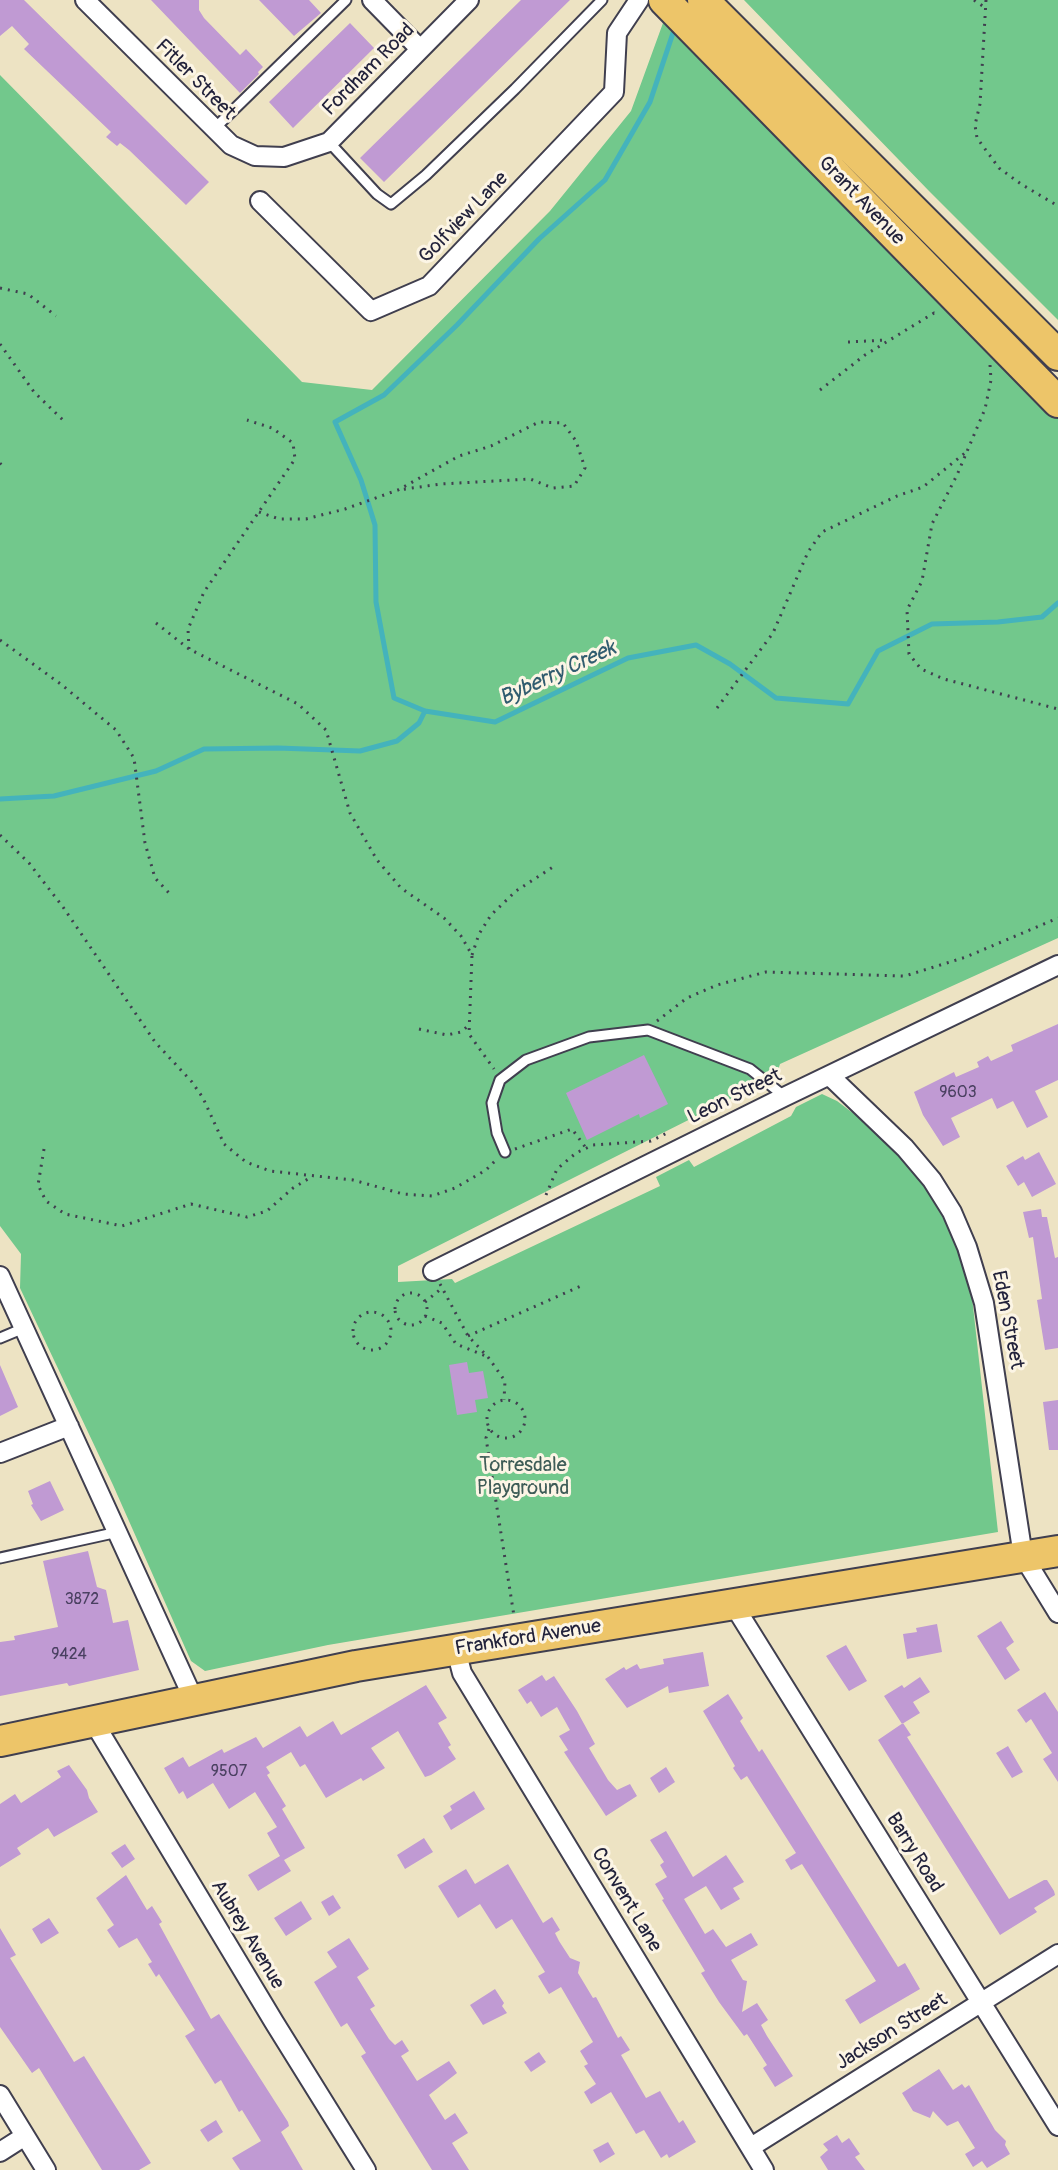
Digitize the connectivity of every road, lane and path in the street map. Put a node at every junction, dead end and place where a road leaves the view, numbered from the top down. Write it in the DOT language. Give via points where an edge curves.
graph roads {
  1 [pos="85,0"];
  2 [pos="346,0"];
  3 [pos="372,0"];
  4 [pos="469,0"];
  5 [pos="602,0"];
  6 [pos="639,0"];
  7 [pos="664,0"];
  8 [pos="703,0"];
  9 [pos="974,0"];
  10 [pos="986,0"];
  11 [pos="984,7"];
  12 [pos="420,49"];
  13 [pos="213,130"];
  14 [pos="329,142"];
  15 [pos="292,155"];
  16 [pos="260,201"];
  17 [pos="1058,206"];
  18 [pos="0,288"];
  19 [pos="56,316"];
  20 [pos="945,318"];
  21 [pos="891,340"];
  22 [pos="848,342"];
  23 [pos="0,344"];
  24 [pos="1058,355"];
  25 [pos="981,356"];
  26 [pos="820,390"];
  27 [pos="1058,402"];
  28 [pos="247,420"];
  29 [pos="64,421"];
  30 [pos="968,451"];
  31 [pos="0,463"];
  32 [pos="4,469"];
  33 [pos="396,490"];
  34 [pos="259,512"];
  35 [pos="156,623"];
  36 [pos="0,640"];
  37 [pos="189,649"];
  38 [pos="717,708"];
  39 [pos="1058,709"];
  40 [pos="0,835"];
  41 [pos="556,865"];
  42 [pos="170,894"];
  43 [pos="1058,918"];
  44 [pos="472,955"];
  45 [pos="1058,965"];
  46 [pos="468,1026"];
  47 [pos="419,1029"];
  48 [pos="648,1030"];
  49 [pos="830,1076"];
  50 [pos="500,1080"];
  51 [pos="784,1097"];
  52 [pos="667,1133"];
  53 [pos="586,1148"];
  54 [pos="44,1149"];
  55 [pos="505,1152"];
  56 [pos="313,1176"];
  57 [pos="546,1217"];
  58 [pos="0,1276"];
  59 [pos="438,1280"];
  60 [pos="581,1286"];
  61 [pos="425,1302"];
  62 [pos="396,1316"];
  63 [pos="425,1316"];
  64 [pos="389,1323"];
  65 [pos="24,1328"];
  66 [pos="468,1336"];
  67 [pos="0,1338"];
  68 [pos="488,1357"];
  69 [pos="504,1400"];
  70 [pos="69,1426"];
  71 [pos="489,1429"];
  72 [pos="0,1453"];
  73 [pos="118,1532"];
  74 [pos="1058,1551"];
  75 [pos="1023,1556"];
  76 [pos="0,1558"];
  77 [pos="733,1604"];
  78 [pos="1058,1613"];
  79 [pos="514,1616"];
  80 [pos="456,1650"];
  81 [pos="194,1700"];
  82 [pos="93,1721"];
  83 [pos="0,1741"];
  84 [pos="1058,1954"];
  85 [pos="981,2002"];
  86 [pos="0,2095"];
  87 [pos="1058,2126"];
  88 [pos="25,2136"];
  89 [pos="751,2147"];
  90 [pos="0,2152"];
  91 [pos="46,2170"];
  92 [pos="366,2170"];
  93 [pos="764,2170"];
  1 -- 13 [label="street, Fitler Street"];
  2 -- 13 [label="lane"];
  3 -- 12 [label="street"];
  4 -- 12 [label="street, Fordham Road"];
  5 -- 14 [label="lane" via="391,204"];
  6 -- 16 [label="street, Golfview Lane" via="617,33 614,92 429,286 371,311"];
  7 -- 27 [label="main road, Grant Avenue"];
  8 -- 24 [label="main road, Grant Avenue"];
  9 -- 11 [label="path"];
  10 -- 11 [label="path"];
  11 -- 17 [label="path" via="977,138 999,168"];
  12 -- 14 [label="street, Fordham Road"];
  13 -- 15 [label="street, Fitler Street" via="255,156"];
  14 -- 15 [label="street, Fordham Road"];
  18 -- 19 [label="path" via="28,294"];
  20 -- 21 [label="path" via="934,313"];
  21 -- 22 [label="path"];
  21 -- 26 [label="path"];
  23 -- 29 [label="path" via="34,392"];
  25 -- 30 [label="path" via="990,366 991,380"];
  28 -- 34 [label="path" via="272,428 293,443 295,459"];
  30 -- 38 [label="path" via="923,487 822,532 773,633"];
  30 -- 39 [label="path" via="932,524 922,581 907,610 909,654 921,669 944,679"];
  31 -- 32 [label="path"];
  33 -- 33 [label="path" via="539,422 563,423 585,468 574,486 553,488 530,479"];
  33 -- 34 [label="path" via="306,519"];
  34 -- 37 [label="path" via="204,592 188,629"];
  35 -- 37 [label="path"];
  36 -- 42 [label="path" via="116,730 134,758 155,878"];
  37 -- 44 [label="path" via="298,704 326,730 350,813 377,860 401,888 444,918"];
  40 -- 56 [label="path" via="29,863 155,1042 192,1082 224,1144 246,1162 270,1171"];
  41 -- 44 [label="path" via="491,915"];
  43 -- 48 [label="path" via="905,976 766,972 717,985 687,998"];
  44 -- 46 [label="path"];
  45 -- 49 [label="street, Leon Street"];
  46 -- 47 [label="path" via="447,1035"];
  46 -- 50 [label="path"];
  48 -- 50 [label="lane" via="589,1037 526,1060"];
  48 -- 51 [label="lane" via="750,1069"];
  49 -- 51 [label="street, Leon Street"];
  49 -- 75 [label="street, Eden Street" via="932,1180 967,1247 984,1303"];
  50 -- 55 [label="lane" via="492,1103"];
  51 -- 57 [label="street, Leon Street"];
  52 -- 53 [label="path" via="651,1141"];
  53 -- 55 [label="path" via="572,1129"];
  53 -- 57 [label="path" via="557,1169 546,1196"];
  54 -- 56 [label="path" via="38,1185 46,1201 65,1214 122,1226 191,1204 247,1217 267,1211"];
  55 -- 56 [label="path" via="486,1170 432,1196"];
  57 -- 59 [label="street, Leon Street"];
  58 -- 65 [label="street"];
  59 -- 61 [label="path"];
  59 -- 66 [label="path"];
  60 -- 66 [label="path"];
  61 -- 62 [label="path" via="412,1294 402,1296 395,1305"];
  61 -- 63 [label="path"];
  62 -- 63 [label="path" via="409,1325"];
  62 -- 64 [label="path"];
  63 -- 68 [label="path" via="442,1323 456,1344"];
  64 -- 64 [label="path" via="368,1312 357,1319 354,1336 361,1347 379,1349 391,1335"];
  65 -- 67 [label="lane"];
  65 -- 70 [label="street"];
  66 -- 68 [label="path"];
  68 -- 69 [label="path" via="505,1381"];
  69 -- 71 [label="path" via="489,1411"];
  69 -- 71 [label="path" via="521,1407 522,1430 506,1439"];
  70 -- 72 [label="street"];
  70 -- 73 [label="street"];
  71 -- 79 [label="path" via="486,1438"];
  73 -- 76 [label="lane"];
  73 -- 81 [label="street"];
  74 -- 75 [label="main road, Frankford Avenue"];
  75 -- 77 [label="main road, Frankford Avenue"];
  75 -- 78 [label="street, Eden Street"];
  77 -- 80 [label="main road, Frankford Avenue"];
  77 -- 85 [label="street, Barry Road"];
  80 -- 81 [label="main road, Frankford Avenue"];
  80 -- 89 [label="street, Convent Lane" via="462,1673"];
  81 -- 82 [label="main road, Frankford Avenue"];
  82 -- 83 [label="main road, Frankford Avenue"];
  82 -- 92 [label="street, Aubrey Avenue"];
  84 -- 85 [label="street, Jackson Street"];
  85 -- 87 [label="street, Barry Road"];
  85 -- 89 [label="street, Jackson Street"];
  86 -- 88 [label="street"];
  88 -- 90 [label="street"];
  88 -- 91 [label="street"];
  89 -- 93 [label="street, Convent Lane"];
}
